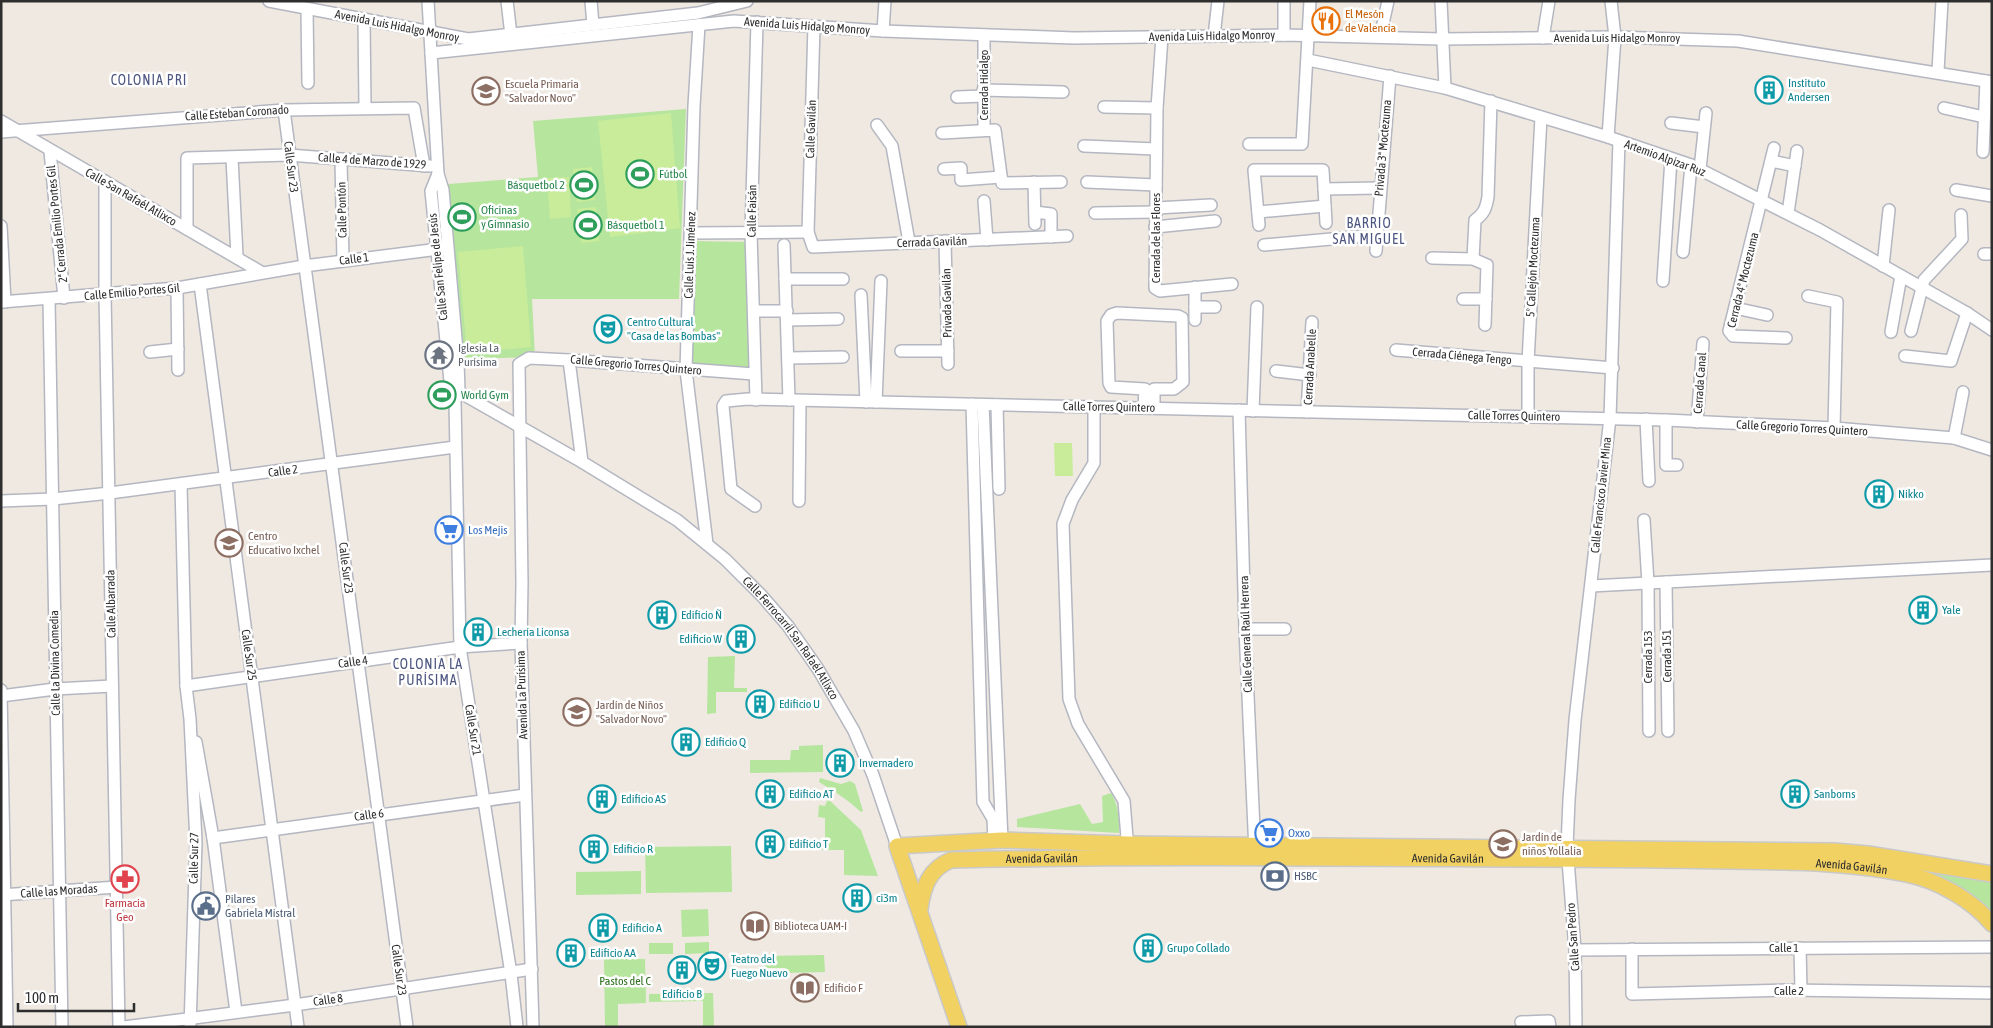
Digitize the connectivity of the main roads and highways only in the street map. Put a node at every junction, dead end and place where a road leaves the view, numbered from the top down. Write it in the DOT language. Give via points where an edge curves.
graph roads {
  1 [pos="897,846"];
  2 [pos="1128,851"];
  3 [pos="1911,868"];
  4 [pos="1992,874"];
  5 [pos="920,910"];
  6 [pos="1992,924"];
  7 [pos="959,1027"];
  1 -- 2 [label="main road, Avenida Gavilán" via="998,840"];
  1 -- 5 [label="main road, Calle Ferrocarril San Rafaél Atlixco"];
  2 -- 3 [label="main road, Avenida Gavilán" via="1567,853 1797,850"];
  2 -- 5 [label="main road, Avenida Gavilán" via="950,860 926,881"];
  3 -- 4 [label="main road, Avenida Gavilán"];
  3 -- 6 [label="main road, Avenida Gavilán" via="1956,894"];
  5 -- 7 [label="main road, Calle Ferrocarril San Rafaél Atlixco"];
}
